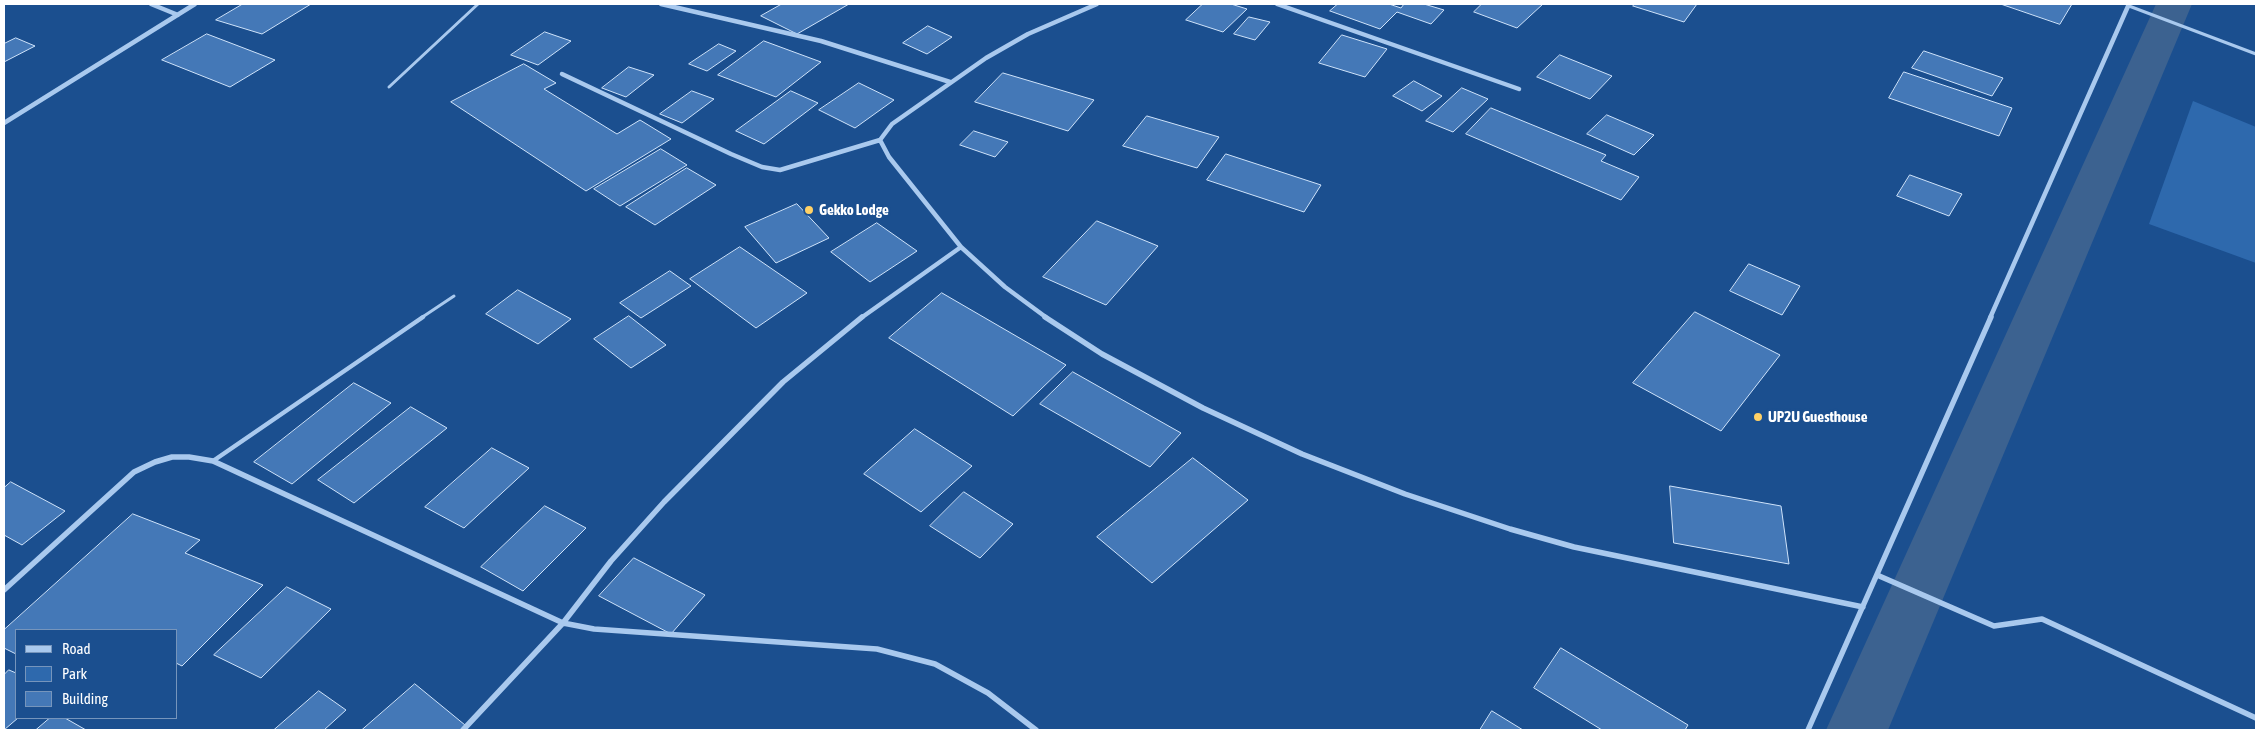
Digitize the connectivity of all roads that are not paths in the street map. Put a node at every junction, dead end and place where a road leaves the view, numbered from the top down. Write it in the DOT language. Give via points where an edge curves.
graph roads {
  1 [pos="151,4"];
  2 [pos="195,4"];
  3 [pos="478,4"];
  4 [pos="661,4"];
  5 [pos="1097,4"];
  6 [pos="1277,4"];
  7 [pos="2129,5"];
  8 [pos="2148,12"];
  9 [pos="178,14"];
  10 [pos="2256,54"];
  11 [pos="562,74"];
  12 [pos="950,82"];
  13 [pos="389,87"];
  14 [pos="1518,89"];
  15 [pos="4,123"];
  16 [pos="880,140"];
  17 [pos="961,246"];
  18 [pos="454,296"];
  19 [pos="213,461"];
  20 [pos="1876,575"];
  21 [pos="4,590"];
  22 [pos="1863,607"];
  23 [pos="563,623"];
  24 [pos="2256,718"];
  25 [pos="463,730"];
  26 [pos="1036,730"];
  27 [pos="1808,730"];
  1 -- 9 [label="street"];
  2 -- 9 [label="street"];
  3 -- 13 [label="lane"];
  4 -- 12 [label="street" via="821,41"];
  5 -- 12 [label="street" via="1028,34"];
  6 -- 14 [label="street"];
  7 -- 8 [label="lane"];
  7 -- 20 [label="street"];
  8 -- 10 [label="lane"];
  9 -- 15 [label="street"];
  11 -- 16 [label="street" via="771,170"];
  12 -- 16 [label="street" via="892,124"];
  16 -- 17 [label="street" via="889,157"];
  17 -- 22 [label="street" via="1018,299 1101,354 1197,406 1307,458 1429,502 1564,545"];
  17 -- 23 [label="street" via="870,311 783,382 664,502 611,561"];
  18 -- 19 [label="lane"];
  19 -- 21 [label="street" via="173,455 134,472"];
  19 -- 23 [label="street"];
  20 -- 22 [label="street"];
  20 -- 24 [label="street" via="1994,626 2042,619"];
  22 -- 27 [label="street"];
  23 -- 25 [label="street"];
  23 -- 26 [label="street" via="594,629 877,650 936,664 988,693"];
}
